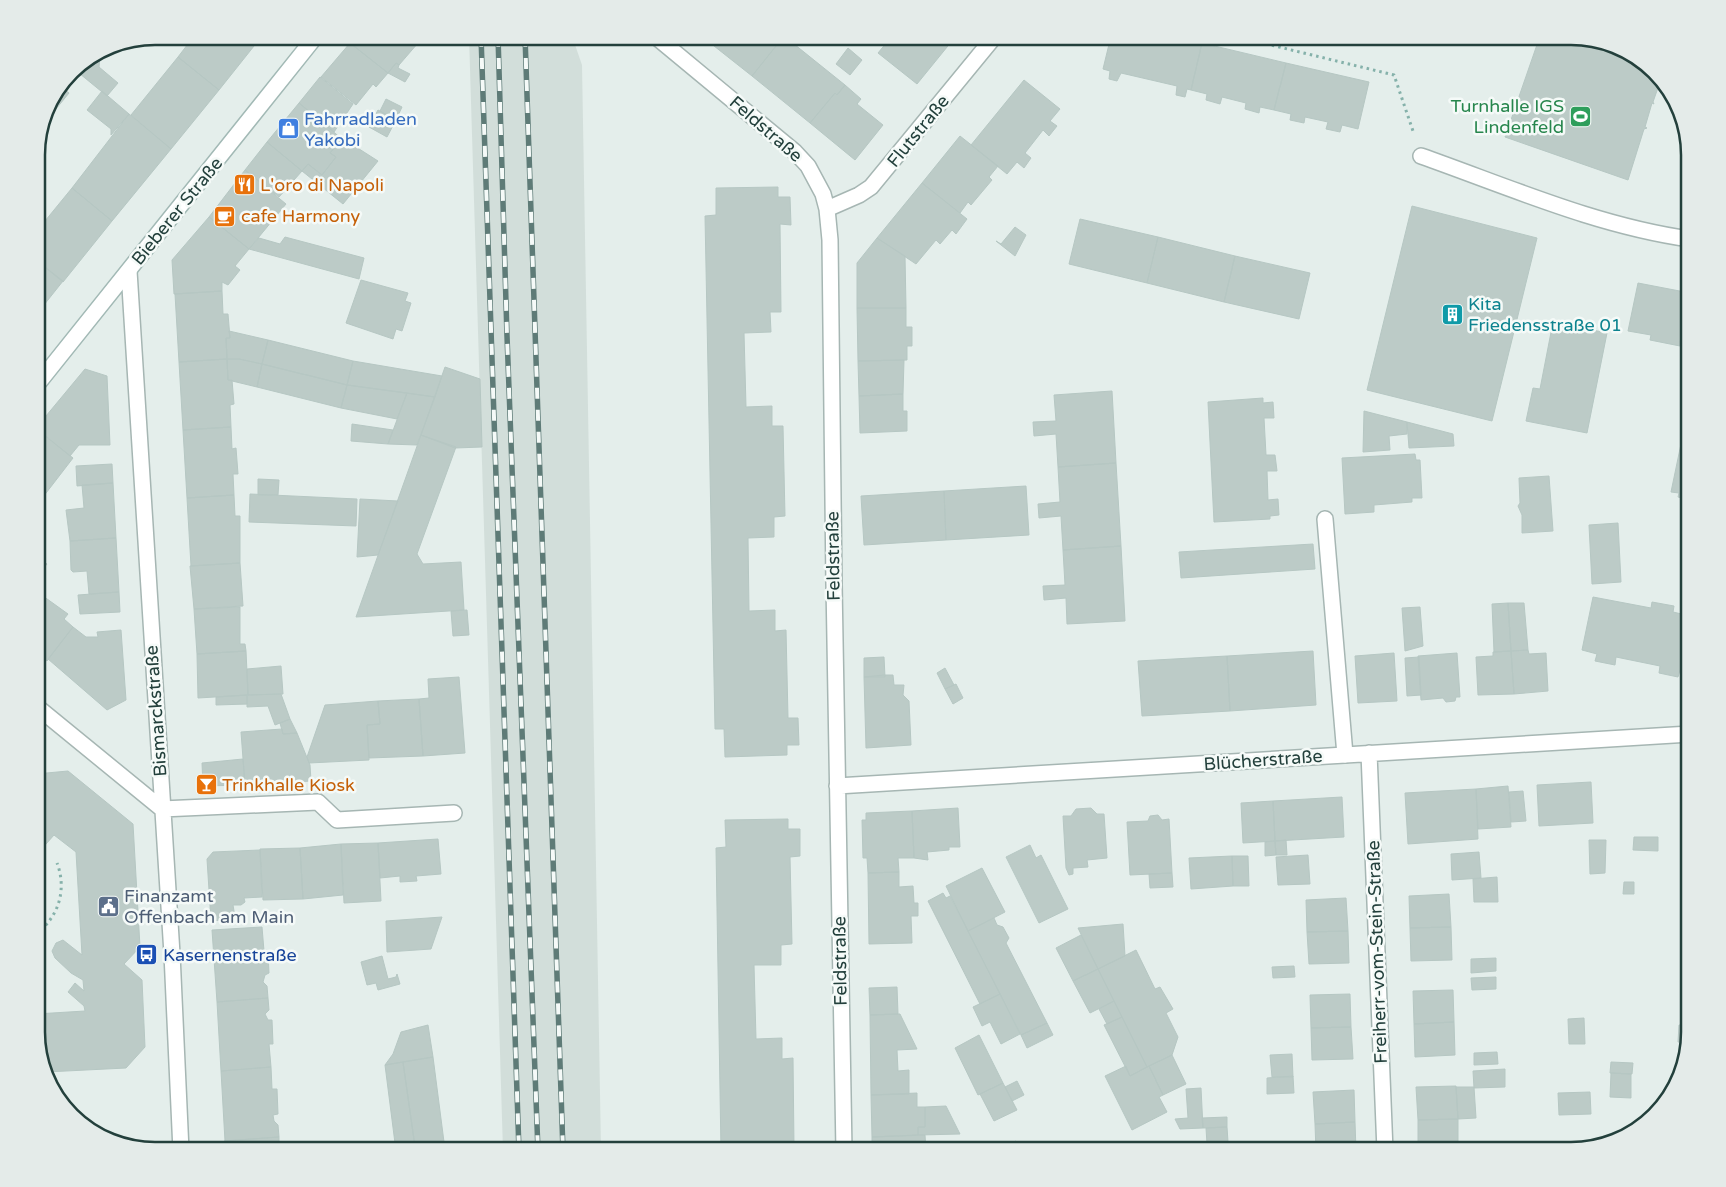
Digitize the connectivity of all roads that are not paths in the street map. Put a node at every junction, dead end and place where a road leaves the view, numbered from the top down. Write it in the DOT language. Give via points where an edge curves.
graph roads {
  1 [pos="309,45"];
  2 [pos="665,45"];
  3 [pos="988,45"];
  4 [pos="1421,156"];
  5 [pos="827,209"];
  6 [pos="1681,238"];
  7 [pos="129,270"];
  8 [pos="45,375"];
  9 [pos="1325,519"];
  10 [pos="45,713"];
  11 [pos="1681,735"];
  12 [pos="1369,753"];
  13 [pos="1345,755"];
  14 [pos="837,786"];
  15 [pos="162,809"];
  16 [pos="454,813"];
  17 [pos="180,1142"];
  18 [pos="844,1142"];
  19 [pos="1385,1142"];
  1 -- 7 [label="street, Bieberer Straße"];
  2 -- 5 [label="street, Feldstraße" via="795,152 816,181"];
  3 -- 5 [label="street, Flutstraße" via="881,176 859,196"];
  4 -- 6 [label="street" via="1608,222"];
  5 -- 14 [label="street, Feldstraße"];
  7 -- 8 [label="street, Bieberer Straße"];
  7 -- 15 [label="street, Bismarckstraße"];
  9 -- 13 [label="street"];
  10 -- 15 [label="street"];
  11 -- 12 [label="street, Blücherstraße"];
  12 -- 13 [label="street, Blücherstraße"];
  12 -- 19 [label="street, Freiherr-vom-Stein-Straße"];
  13 -- 14 [label="street, Blücherstraße"];
  14 -- 18 [label="street, Feldstraße"];
  15 -- 16 [label="street" via="318,802 337,820"];
  15 -- 17 [label="street, Bismarckstraße"];
}
